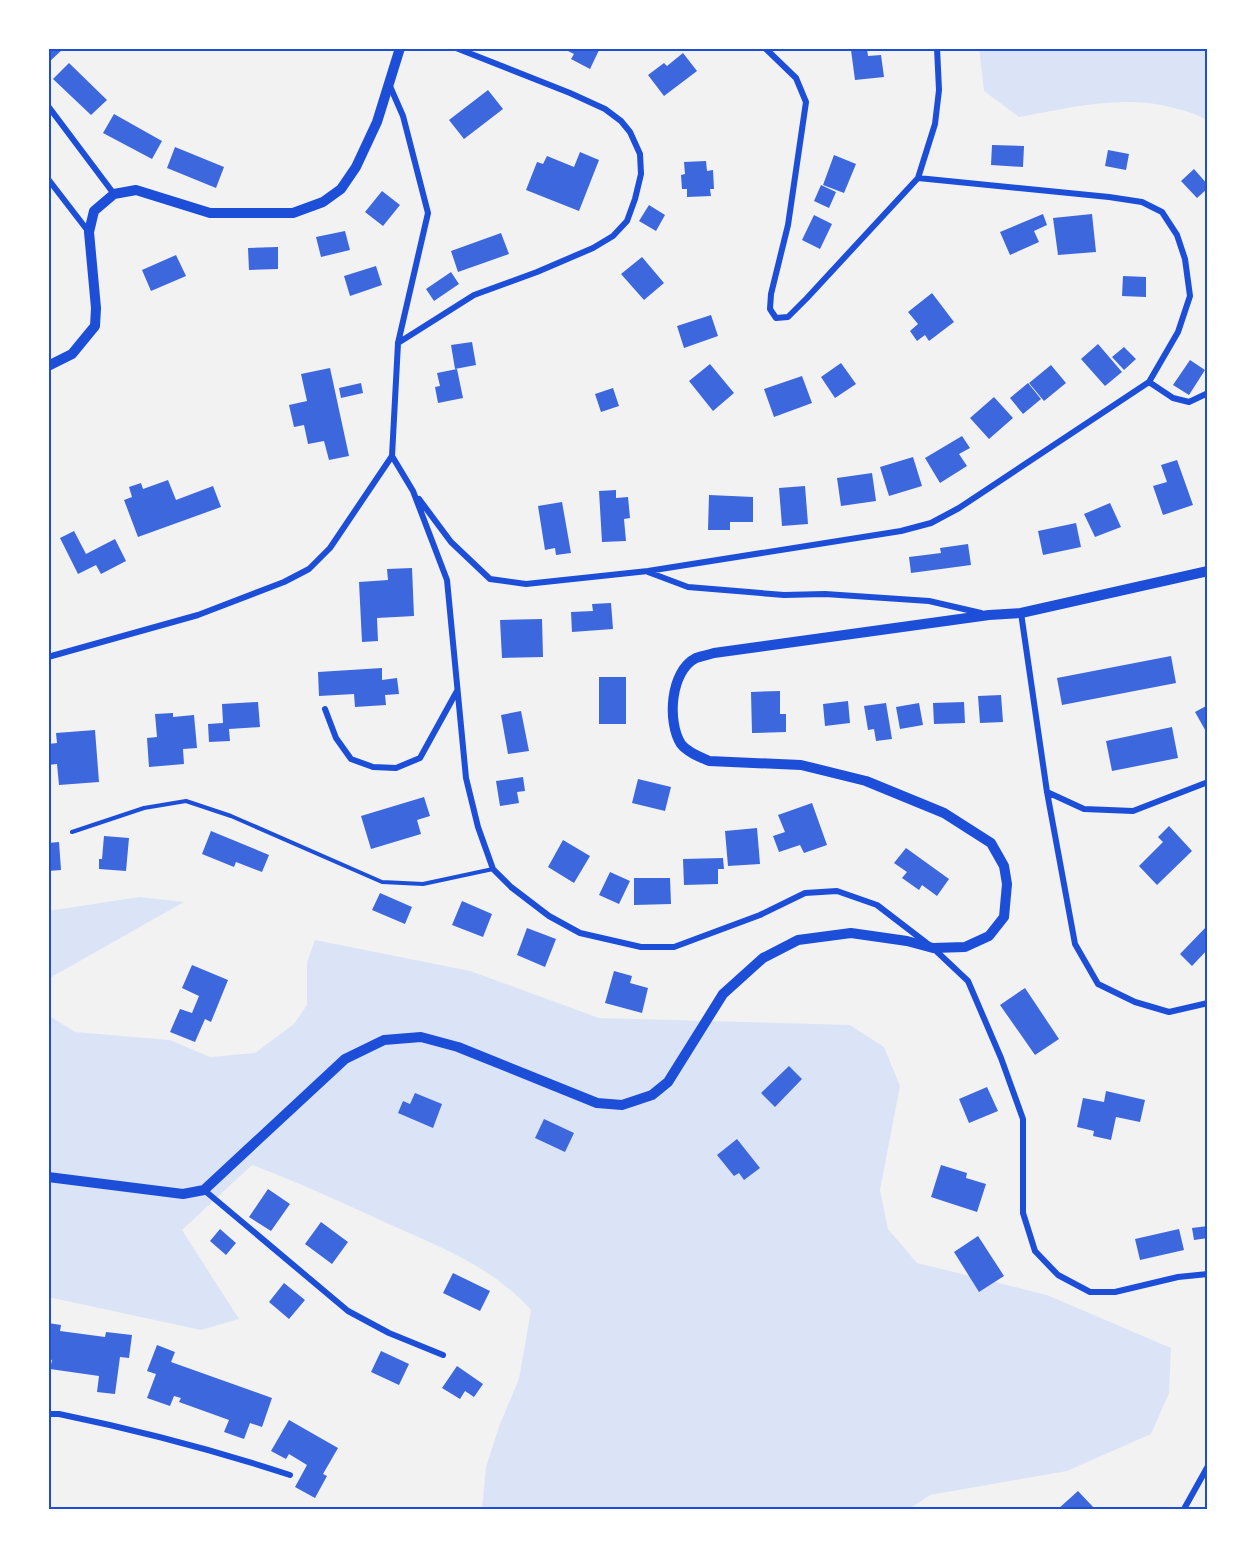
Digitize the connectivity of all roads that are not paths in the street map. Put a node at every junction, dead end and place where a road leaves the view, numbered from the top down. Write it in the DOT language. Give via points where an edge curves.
graph roads {
  1 [pos="400,48"];
  2 [pos="456,48"];
  3 [pos="765,48"];
  4 [pos="937,48"];
  5 [pos="389,84"];
  6 [pos="48,106"];
  7 [pos="918,178"];
  8 [pos="48,180"];
  9 [pos="114,194"];
  10 [pos="89,232"];
  11 [pos="398,343"];
  12 [pos="48,366"];
  13 [pos="1149,382"];
  14 [pos="1208,393"];
  15 [pos="392,456"];
  16 [pos="413,491"];
  17 [pos="648,571"];
  18 [pos="1208,571"];
  19 [pos="1021,613"];
  20 [pos="989,615"];
  21 [pos="48,657"];
  22 [pos="457,690"];
  23 [pos="325,709"];
  24 [pos="1208,782"];
  25 [pos="1047,792"];
  26 [pos="72,832"];
  27 [pos="493,869"];
  28 [pos="933,948"];
  29 [pos="1208,1003"];
  30 [pos="48,1177"];
  31 [pos="204,1190"];
  32 [pos="1208,1274"];
  33 [pos="443,1355"];
  34 [pos="48,1414"];
  35 [pos="1208,1466"];
  36 [pos="290,1475"];
  37 [pos="1184,1509"];
  1 -- 5 [label="street"];
  2 -- 11 [label="street" via="605,109 630,132 640,154 641,174 627,220 613,236 537,272 474,295"];
  3 -- 7 [label="street" via="796,78 806,102 788,225 771,294 770,309 776,318 788,317"];
  4 -- 7 [label="street" via="939,90 935,124"];
  5 -- 9 [label="street" via="356,167 341,189 323,202 293,213 210,213 136,190"];
  5 -- 11 [label="street" via="403,116 428,213"];
  6 -- 9 [label="street"];
  7 -- 13 [label="street" via="1110,197 1142,202 1162,212 1177,235 1185,259 1190,296 1178,332"];
  8 -- 10 [label="street"];
  9 -- 10 [label="street" via="94,211"];
  10 -- 12 [label="street" via="95,326 72,354"];
  11 -- 15 [label="street"];
  13 -- 14 [label="street" via="1173,398 1189,402"];
  13 -- 17 [label="street" via="931,523"];
  15 -- 16 [label="street"];
  15 -- 21 [label="street" via="330,548 309,569 198,615"];
  16 -- 17 [label="street" via="451,542 490,579 526,584"];
  16 -- 22 [label="street" via="447,580"];
  17 -- 20 [label="street" via="688,587 929,601"];
  18 -- 19 [label="street"];
  19 -- 20 [label="street"];
  19 -- 25 [label="street"];
  20 -- 28 [label="street" via="695,658 680,676 672,710 682,746 709,762 801,765 866,781 944,813 991,843 1004,866 1004,917 989,936 965,947"];
  22 -- 23 [label="street" via="420,758 396,768 373,767 351,759 336,738"];
  22 -- 27 [label="street" via="466,778"];
  24 -- 25 [label="street" via="1133,811 1084,809"];
  25 -- 29 [label="street" via="1075,944 1098,984 1135,1002 1169,1012"];
  26 -- 27 [label="lane" via="144,808 186,801 231,816 382,882 423,884"];
  27 -- 28 [label="street" via="549,916 580,933 641,947 674,946 760,915 805,893 837,891 877,905"];
  28 -- 31 [label="street" via="851,933 798,940 763,958 723,994 668,1082 652,1095 622,1105 597,1103 449,1044 422,1037 384,1040 345,1059"];
  28 -- 32 [label="street" via="968,981 1023,1119 1023,1213 1035,1251 1058,1275 1090,1292 1115,1292"];
  30 -- 31 [label="street" via="183,1194"];
  31 -- 33 [label="street" via="348,1311 388,1333"];
  34 -- 36 [label="street" via="129,1428"];
  35 -- 37 [label="street"];
}
